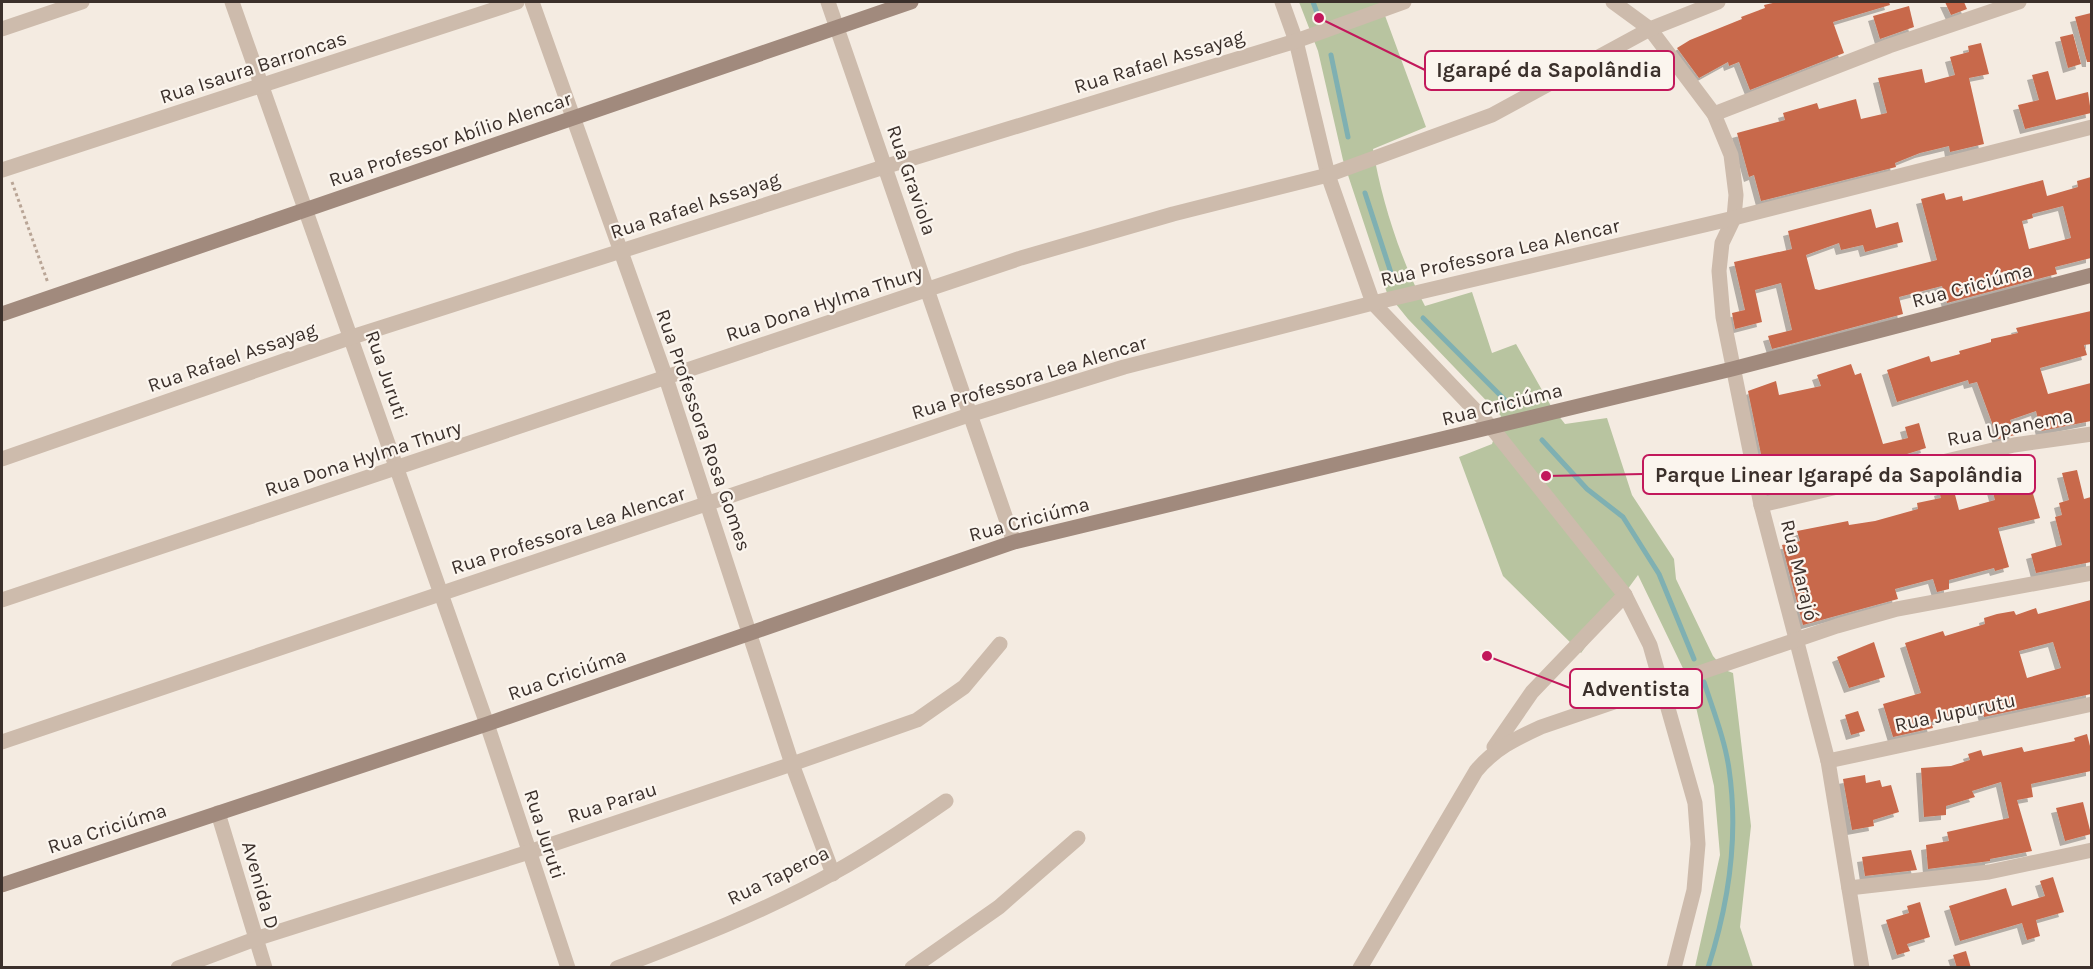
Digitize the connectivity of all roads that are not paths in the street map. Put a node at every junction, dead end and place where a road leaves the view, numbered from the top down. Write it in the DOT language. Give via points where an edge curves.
graph roads {
  1 [pos="82,2"];
  2 [pos="232,2"];
  3 [pos="517,2"];
  4 [pos="532,2"];
  5 [pos="828,2"];
  6 [pos="911,2"];
  7 [pos="1282,2"];
  8 [pos="1404,2"];
  9 [pos="1613,2"];
  10 [pos="1718,2"];
  11 [pos="2019,2"];
  12 [pos="836,26"];
  13 [pos="2,29"];
  14 [pos="1650,29"];
  15 [pos="1296,41"];
  16 [pos="262,86"];
  17 [pos="1714,114"];
  18 [pos="573,118"];
  19 [pos="2091,128"];
  20 [pos="887,166"];
  21 [pos="4,169"];
  22 [pos="1328,175"];
  23 [pos="306,211"];
  24 [pos="1734,218"];
  25 [pos="621,251"];
  26 [pos="2091,275"];
  27 [pos="927,291"];
  28 [pos="1373,303"];
  29 [pos="2,314"];
  30 [pos="352,337"];
  31 [pos="1732,369"];
  32 [pos="666,378"];
  33 [pos="969,415"];
  34 [pos="1492,428"];
  35 [pos="2091,434"];
  36 [pos="2,459"];
  37 [pos="397,468"];
  38 [pos="708,505"];
  39 [pos="1761,505"];
  40 [pos="1014,542"];
  41 [pos="2091,573"];
  42 [pos="440,595"];
  43 [pos="1625,595"];
  44 [pos="2,600"];
  45 [pos="749,633"];
  46 [pos="1796,639"];
  47 [pos="1000,644"];
  48 [pos="1663,684"];
  49 [pos="2091,704"];
  50 [pos="487,724"];
  51 [pos="2,742"];
  52 [pos="1490,754"];
  53 [pos="1828,761"];
  54 [pos="792,764"];
  55 [pos="946,801"];
  56 [pos="218,813"];
  57 [pos="1078,838"];
  58 [pos="2091,850"];
  59 [pos="529,852"];
  60 [pos="833,874"];
  61 [pos="2,885"];
  62 [pos="1849,888"];
  63 [pos="255,939"];
  64 [pos="178,968"];
  65 [pos="265,968"];
  66 [pos="568,968"];
  67 [pos="616,968"];
  68 [pos="912,968"];
  69 [pos="1360,968"];
  70 [pos="1674,968"];
  71 [pos="1862,968"];
  1 -- 13 [label="street"];
  2 -- 16 [label="street, Rua Juruti"];
  3 -- 16 [label="street, Rua Isaura Barroncas"];
  4 -- 18 [label="street, Rua Professora Rosa Gomes"];
  5 -- 12 [label="street, Rua Graviola"];
  6 -- 12 [label="street, Rua Professor Abílio Alencar"];
  7 -- 15 [label="street"];
  8 -- 15 [label="street, Rua Rafael Assayag"];
  9 -- 14 [label="street"];
  10 -- 14 [label="street, Rua Dona Hylma Thury"];
  11 -- 17 [label="street" via="1889,46"];
  12 -- 18 [label="street, Rua Professor Abílio Alencar"];
  12 -- 20 [label="street, Rua Graviola"];
  14 -- 17 [label="street, Rua Marajó"];
  14 -- 22 [label="street, Rua Dona Hylma Thury" via="1492,115"];
  15 -- 20 [label="street, Rua Rafael Assayag"];
  15 -- 22 [label="street"];
  16 -- 21 [label="street, Rua Isaura Barroncas"];
  16 -- 23 [label="street, Rua Juruti"];
  17 -- 24 [label="street, Rua Marajó" via="1731,155 1736,195"];
  18 -- 23 [label="street, Rua Professor Abílio Alencar"];
  18 -- 25 [label="street, Rua Professora Rosa Gomes"];
  19 -- 24 [label="street, Rua Professora Lea Alencar"];
  20 -- 25 [label="street, Rua Rafael Assayag"];
  20 -- 27 [label="street, Rua Graviola"];
  22 -- 27 [label="street, Rua Dona Hylma Thury" via="1162,217 1021,258"];
  22 -- 28 [label="street"];
  23 -- 29 [label="street, Rua Professor Abílio Alencar"];
  23 -- 30 [label="street, Rua Juruti"];
  24 -- 28 [label="street, Rua Professora Lea Alencar"];
  24 -- 31 [label="street, Rua Marajó" via="1722,243 1719,271"];
  25 -- 30 [label="street, Rua Rafael Assayag"];
  25 -- 32 [label="street, Rua Professora Rosa Gomes"];
  26 -- 31 [label="street, Rua Criciúma"];
  27 -- 32 [label="street, Rua Dona Hylma Thury"];
  27 -- 33 [label="street, Rua Graviola"];
  28 -- 33 [label="street, Rua Professora Lea Alencar" via="1124,367"];
  28 -- 34 [label="street"];
  30 -- 36 [label="street, Rua Rafael Assayag"];
  30 -- 37 [label="street, Rua Juruti"];
  31 -- 34 [label="street, Rua Criciúma"];
  31 -- 39 [label="street, Rua Marajó"];
  32 -- 37 [label="street, Rua Dona Hylma Thury"];
  32 -- 38 [label="street, Rua Professora Rosa Gomes"];
  33 -- 38 [label="street, Rua Professora Lea Alencar"];
  33 -- 40 [label="street, Rua Graviola"];
  34 -- 40 [label="street, Rua Criciúma"];
  34 -- 43 [label="street"];
  35 -- 39 [label="street, Rua Upanema" via="2014,445"];
  37 -- 42 [label="street, Rua Juruti"];
  37 -- 44 [label="street, Rua Dona Hylma Thury"];
  38 -- 42 [label="street, Rua Professora Lea Alencar"];
  38 -- 45 [label="street, Rua Professora Rosa Gomes"];
  39 -- 46 [label="street, Rua Marajó"];
  40 -- 45 [label="street, Rua Criciúma"];
  41 -- 46 [label="street" via="1897,609"];
  42 -- 50 [label="street, Rua Juruti"];
  42 -- 51 [label="street, Rua Professora Lea Alencar"];
  43 -- 48 [label="street" via="1650,645"];
  43 -- 52 [label="street" via="1533,692"];
  45 -- 50 [label="street, Rua Criciúma"];
  45 -- 54 [label="street, Rua Professora Rosa Gomes"];
  46 -- 48 [label="street"];
  46 -- 53 [label="street, Rua Marajó"];
  47 -- 54 [label="street, Rua Parau" via="964,687 917,720"];
  48 -- 52 [label="street" via="1540,727"];
  48 -- 70 [label="street" via="1695,803 1698,844 1694,890"];
  49 -- 53 [label="street, Rua Jupurutu"];
  50 -- 56 [label="street, Rua Criciúma"];
  50 -- 59 [label="street, Rua Juruti"];
  52 -- 69 [label="street" via="1476,771"];
  53 -- 62 [label="street, Rua Marajó"];
  54 -- 59 [label="street, Rua Parau"];
  54 -- 60 [label="street, Rua Professora Rosa Gomes"];
  55 -- 60 [label="street, Rua Taperoa"];
  56 -- 61 [label="street, Rua Criciúma"];
  56 -- 63 [label="street, Avenida D"];
  57 -- 68 [label="street" via="999,907"];
  58 -- 62 [label="street" via="1989,872"];
  59 -- 63 [label="street, Rua Parau"];
  59 -- 66 [label="street, Rua Juruti"];
  60 -- 67 [label="street, Rua Taperoa" via="753,912"];
  62 -- 71 [label="street, Rua Marajó"];
  63 -- 64 [label="street, Rua Parau"];
  63 -- 65 [label="street, Avenida D"];
}
